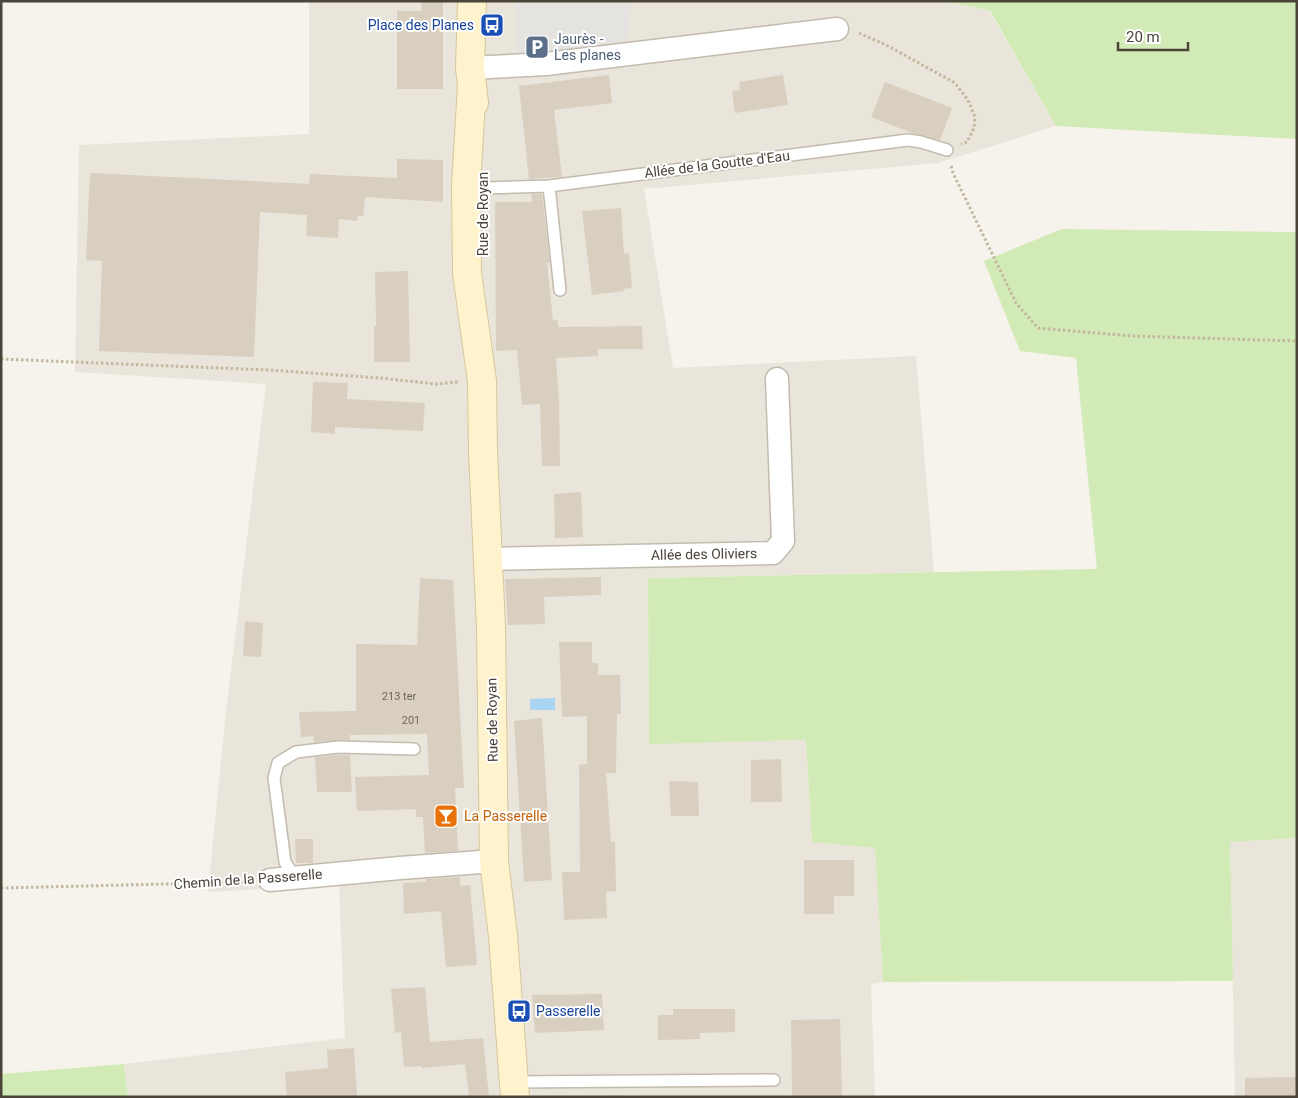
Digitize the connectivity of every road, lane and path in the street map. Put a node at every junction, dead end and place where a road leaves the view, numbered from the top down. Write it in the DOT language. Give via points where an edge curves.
graph roads {
  1 [pos="472,1"];
  2 [pos="837,29"];
  3 [pos="471,76"];
  4 [pos="947,150"];
  5 [pos="549,186"];
  6 [pos="485,188"];
  7 [pos="560,290"];
  8 [pos="1297,341"];
  9 [pos="478,344"];
  10 [pos="1,359"];
  11 [pos="777,379"];
  12 [pos="482,381"];
  13 [pos="488,559"];
  14 [pos="414,749"];
  15 [pos="494,861"];
  16 [pos="295,878"];
  17 [pos="270,880"];
  18 [pos="1,888"];
  19 [pos="774,1080"];
  20 [pos="515,1089"];
  1 -- 3 [label="main road, Rue de Royan"];
  2 -- 3 [label="street"];
  2 -- 4 [label="path" via="852,29 955,84 968,100 975,117 974,128 967,142"];
  3 -- 6 [label="main road, Rue de Royan"];
  3 -- 9 [label="main road, Rue de Royan" via="466,185 467,273"];
  4 -- 5 [label="lane, Allée de la Goutte d'Eau" via="908,140"];
  4 -- 8 [label="path" via="953,173 1016,303 1038,328 1132,336"];
  5 -- 6 [label="lane, Allée de la Goutte d'Eau"];
  5 -- 7 [label="lane"];
  6 -- 9 [label="main road, Rue de Royan"];
  9 -- 12 [label="main road, Rue de Royan"];
  10 -- 12 [label="path" via="269,370 436,384"];
  11 -- 13 [label="street, Allée des Oliviers" via="783,541 773,553"];
  12 -- 13 [label="main road, Rue de Royan"];
  13 -- 15 [label="main road, Rue de Royan"];
  14 -- 16 [label="lane" via="338,747 296,752 278,763 274,778 285,862"];
  15 -- 16 [label="street, Chemin de la Passerelle"];
  15 -- 20 [label="main road, Rue de Royan"];
  16 -- 17 [label="street, Chemin de la Passerelle"];
  17 -- 18 [label="path, Chemin de la Passerelle"];
  19 -- 20 [label="lane"];
}
